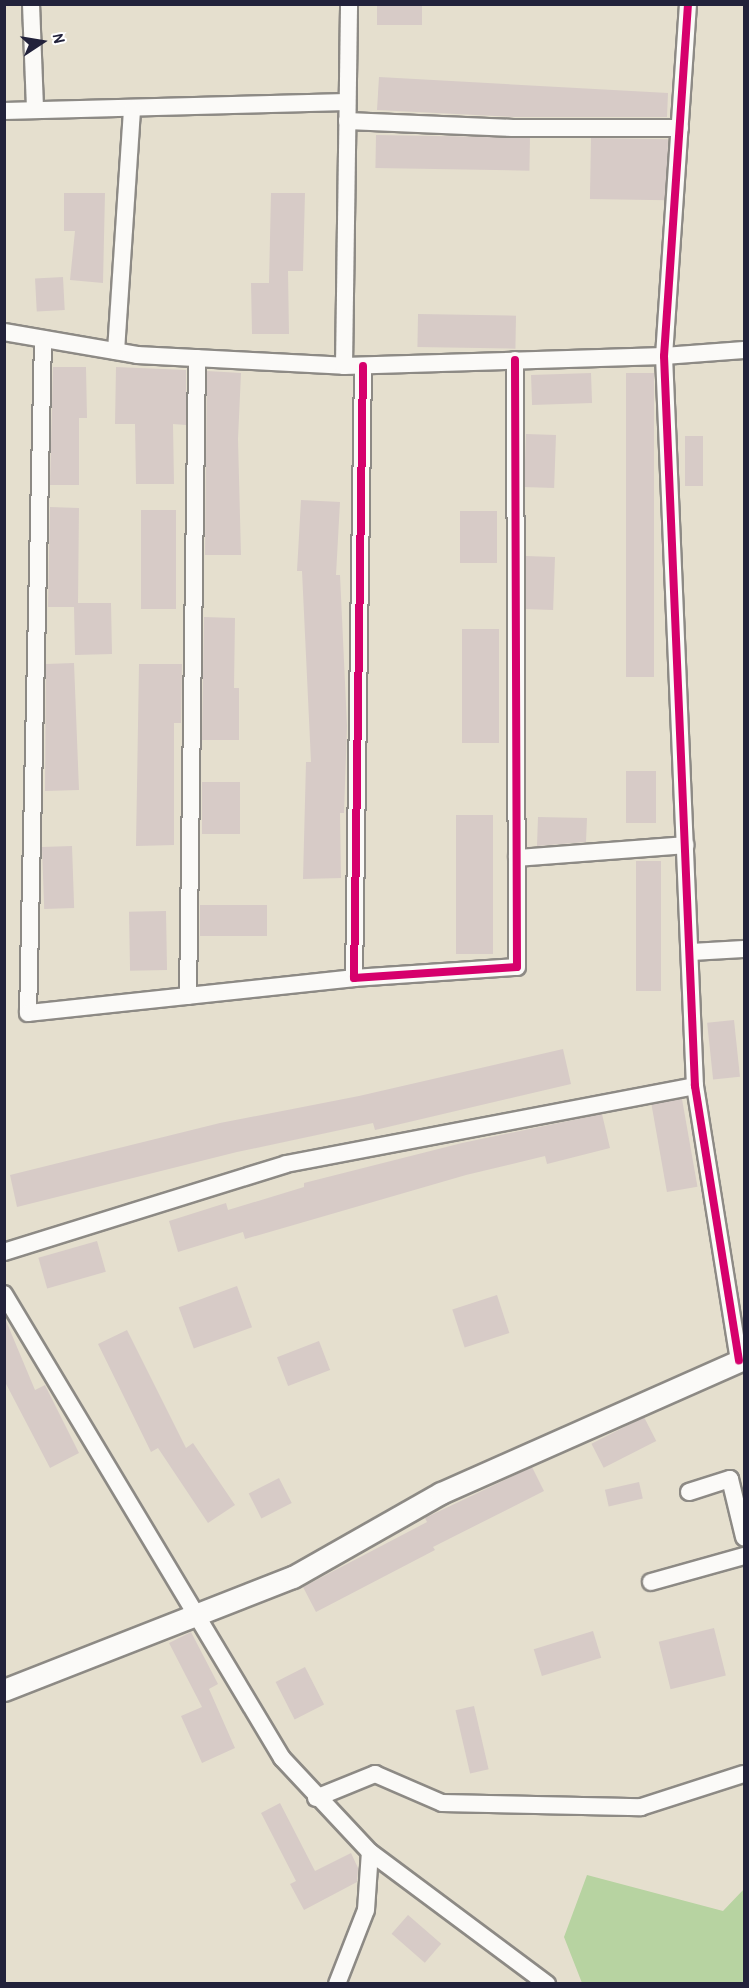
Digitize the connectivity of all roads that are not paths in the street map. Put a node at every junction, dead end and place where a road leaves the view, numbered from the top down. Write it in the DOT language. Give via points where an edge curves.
graph roads {
  1 [pos="31,4"];
  2 [pos="349,4"];
  3 [pos="688,4"];
  4 [pos="347,102"];
  5 [pos="132,110"];
  6 [pos="4,111"];
  7 [pos="35,111"];
  8 [pos="347,122"];
  9 [pos="680,128"];
  10 [pos="4,332"];
  11 [pos="43,339"];
  12 [pos="744,350"];
  13 [pos="116,351"];
  14 [pos="664,356"];
  15 [pos="197,358"];
  16 [pos="515,360"];
  17 [pos="344,366"];
  18 [pos="363,366"];
  19 [pos="686,845"];
  20 [pos="517,858"];
  21 [pos="744,949"];
  22 [pos="691,952"];
  23 [pos="354,978"];
  24 [pos="188,996"];
  25 [pos="695,1086"];
  26 [pos="4,1252"];
  27 [pos="4,1294"];
  28 [pos="742,1359"];
  29 [pos="689,1492"];
  30 [pos="744,1538"];
  31 [pos="744,1556"];
  32 [pos="651,1582"];
  33 [pos="194,1614"];
  34 [pos="4,1690"];
  35 [pos="744,1774"];
  36 [pos="316,1798"];
  37 [pos="370,1852"];
  38 [pos="337,1983"];
  39 [pos="547,1983"];
  1 -- 7 [label="street"];
  2 -- 4 [label="street"];
  3 -- 9 [label="street"];
  4 -- 5 [label="street"];
  4 -- 8 [label="street"];
  5 -- 7 [label="street"];
  5 -- 13 [label="street"];
  6 -- 7 [label="street"];
  8 -- 9 [label="street" via="513,128"];
  8 -- 17 [label="street"];
  9 -- 14 [label="street"];
  10 -- 11 [label="street"];
  11 -- 13 [label="street"];
  11 -- 24 [label="street" via="28,1013"];
  12 -- 14 [label="street"];
  13 -- 15 [label="street"];
  14 -- 16 [label="street"];
  14 -- 19 [label="street"];
  15 -- 17 [label="street"];
  15 -- 24 [label="street"];
  16 -- 18 [label="street"];
  16 -- 20 [label="street"];
  17 -- 18 [label="street"];
  18 -- 23 [label="street"];
  19 -- 20 [label="street"];
  19 -- 22 [label="street"];
  20 -- 23 [label="street" via="517,967"];
  21 -- 22 [label="street"];
  22 -- 25 [label="street"];
  23 -- 24 [label="street"];
  25 -- 26 [label="street" via="286,1164"];
  25 -- 28 [label="street"];
  27 -- 33 [label="street"];
  28 -- 33 [label="street" via="441,1493 293,1577"];
  29 -- 30 [label="street" via="730,1479"];
  31 -- 32 [label="street"];
  33 -- 34 [label="street"];
  33 -- 36 [label="street" via="282,1758"];
  35 -- 36 [label="street" via="641,1807 442,1803 375,1774"];
  36 -- 37 [label="street"];
  37 -- 38 [label="street" via="366,1910"];
  37 -- 39 [label="street"];
}
